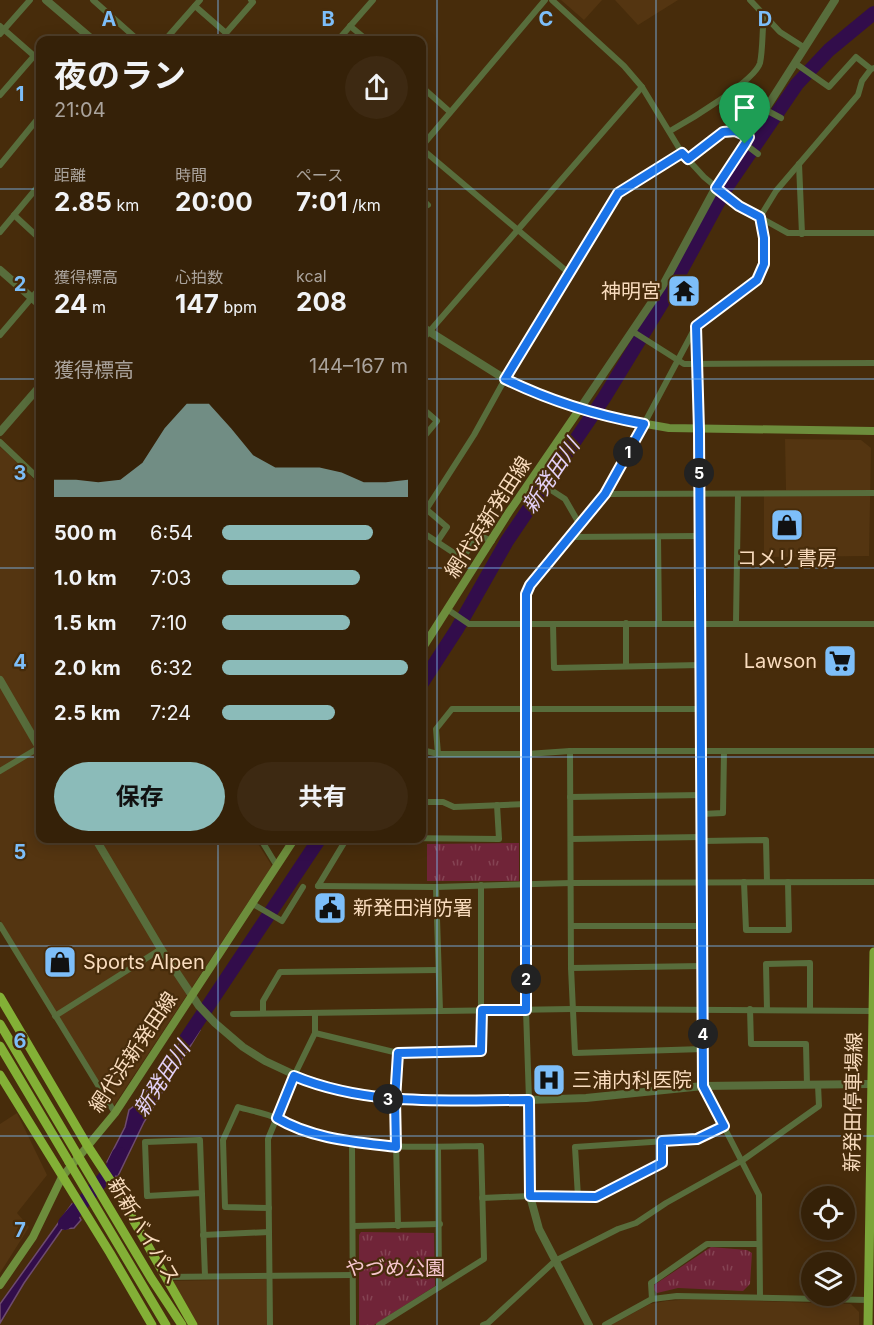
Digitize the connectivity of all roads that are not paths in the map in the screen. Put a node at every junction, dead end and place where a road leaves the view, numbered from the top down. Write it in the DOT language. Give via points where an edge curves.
graph roads {
  1 [pos="30,0"];
  2 [pos="46,0"];
  3 [pos="93,0"];
  4 [pos="251,0"];
  5 [pos="373,0"];
  6 [pos="545,0"];
  7 [pos="552,0"];
  8 [pos="750,0"];
  9 [pos="835,0"];
  10 [pos="198,3"];
  11 [pos="764,16"];
  12 [pos="351,26"];
  13 [pos="1,30"];
  14 [pos="88,36"];
  15 [pos="134,36"];
  16 [pos="172,36"];
  17 [pos="342,36"];
  18 [pos="362,36"];
  19 [pos="805,48"];
  20 [pos="34,56"];
  21 [pos="795,63"];
  22 [pos="872,69"];
  23 [pos="642,87"];
  24 [pos="426,90"];
  25 [pos="0,95"];
  26 [pos="450,111"];
  27 [pos="770,111"];
  28 [pos="781,118"];
  29 [pos="36,121"];
  30 [pos="670,131"];
  31 [pos="426,143"];
  32 [pos="748,143"];
  33 [pos="426,152"];
  34 [pos="682,153"];
  35 [pos="758,154"];
  36 [pos="688,159"];
  37 [pos="799,164"];
  38 [pos="0,165"];
  39 [pos="36,189"];
  40 [pos="718,189"];
  41 [pos="14,215"];
  42 [pos="760,217"];
  43 [pos="516,231"];
  44 [pos="0,232"];
  45 [pos="874,233"];
  46 [pos="802,234"];
  47 [pos="36,235"];
  48 [pos="0,270"];
  49 [pos="570,274"];
  50 [pos="36,293"];
  51 [pos="32,298"];
  52 [pos="36,302"];
  53 [pos="696,326"];
  54 [pos="426,328"];
  55 [pos="426,330"];
  56 [pos="633,332"];
  57 [pos="0,335"];
  58 [pos="677,360"];
  59 [pos="874,363"];
  60 [pos="698,365"];
  61 [pos="505,379"];
  62 [pos="36,391"];
  63 [pos="426,411"];
  64 [pos="582,411"];
  65 [pos="644,424"];
  66 [pos="699,430"];
  67 [pos="874,431"];
  68 [pos="0,432"];
  69 [pos="426,434"];
  70 [pos="0,442"];
  71 [pos="36,475"];
  72 [pos="551,490"];
  73 [pos="874,493"];
  74 [pos="605,494"];
  75 [pos="699,494"];
  76 [pos="738,494"];
  77 [pos="426,509"];
  78 [pos="580,525"];
  79 [pos="426,535"];
  80 [pos="700,536"];
  81 [pos="570,537"];
  82 [pos="658,537"];
  83 [pos="492,540"];
  84 [pos="437,542"];
  85 [pos="447,609"];
  86 [pos="626,623"];
  87 [pos="659,623"];
  88 [pos="701,623"];
  89 [pos="736,623"];
  90 [pos="526,624"];
  91 [pos="553,624"];
  92 [pos="874,624"];
  93 [pos="426,643"];
  94 [pos="701,665"];
  95 [pos="626,666"];
  96 [pos="0,680"];
  97 [pos="701,709"];
  98 [pos="526,710"];
  99 [pos="36,741"];
  100 [pos="36,750"];
  101 [pos="426,751"];
  102 [pos="874,751"];
  103 [pos="570,752"];
  104 [pos="701,752"];
  105 [pos="724,752"];
  106 [pos="438,754"];
  107 [pos="527,754"];
  108 [pos="0,771"];
  109 [pos="702,795"];
  110 [pos="570,797"];
  111 [pos="426,802"];
  112 [pos="526,804"];
  113 [pos="497,805"];
  114 [pos="702,814"];
  115 [pos="426,838"];
  116 [pos="571,839"];
  117 [pos="702,839"];
  118 [pos="98,843"];
  119 [pos="263,843"];
  120 [pos="293,843"];
  121 [pos="344,843"];
  122 [pos="277,866"];
  123 [pos="703,882"];
  124 [pos="744,882"];
  125 [pos="767,882"];
  126 [pos="788,882"];
  127 [pos="874,882"];
  128 [pos="572,883"];
  129 [pos="527,884"];
  130 [pos="481,885"];
  131 [pos="303,887"];
  132 [pos="436,887"];
  133 [pos="253,904"];
  134 [pos="0,925"];
  135 [pos="571,926"];
  136 [pos="703,926"];
  137 [pos="161,949"];
  138 [pos="874,952"];
  139 [pos="703,966"];
  140 [pos="571,968"];
  141 [pos="438,970"];
  142 [pos="191,996"];
  143 [pos="0,997"];
  144 [pos="572,1009"];
  145 [pos="703,1009"];
  146 [pos="750,1009"];
  147 [pos="482,1010"];
  148 [pos="526,1010"];
  149 [pos="767,1010"];
  150 [pos="810,1010"];
  151 [pos="440,1011"];
  152 [pos="873,1011"];
  153 [pos="315,1013"];
  154 [pos="233,1014"];
  155 [pos="263,1014"];
  156 [pos="55,1016"];
  157 [pos="0,1024"];
  158 [pos="315,1033"];
  159 [pos="0,1046"];
  160 [pos="703,1049"];
  161 [pos="398,1053"];
  162 [pos="873,1059"];
  163 [pos="0,1075"];
  164 [pos="294,1076"];
  165 [pos="873,1084"];
  166 [pos="807,1085"];
  167 [pos="818,1085"];
  168 [pos="703,1086"];
  169 [pos="395,1100"];
  170 [pos="529,1100"];
  171 [pos="115,1113"];
  172 [pos="277,1118"];
  173 [pos="724,1126"];
  174 [pos="662,1141"];
  175 [pos="352,1142"];
  176 [pos="87,1145"];
  177 [pos="396,1147"];
  178 [pos="438,1147"];
  179 [pos="742,1160"];
  180 [pos="62,1177"];
  181 [pos="202,1193"];
  182 [pos="530,1196"];
  183 [pos="578,1197"];
  184 [pos="482,1198"];
  185 [pos="269,1208"];
  186 [pos="440,1224"];
  187 [pos="353,1226"];
  188 [pos="398,1226"];
  189 [pos="269,1232"];
  190 [pos="203,1235"];
  191 [pos="759,1244"];
  192 [pos="555,1261"];
  193 [pos="270,1275"];
  194 [pos="353,1275"];
  195 [pos="205,1276"];
  196 [pos="165,1277"];
  197 [pos="0,1285"];
  198 [pos="439,1287"];
  199 [pos="760,1297"];
  200 [pos="652,1299"];
  201 [pos="868,1300"];
  202 [pos="152,1325"];
  203 [pos="166,1325"];
  204 [pos="182,1325"];
  205 [pos="193,1325"];
  206 [pos="270,1325"];
  207 [pos="353,1325"];
  208 [pos="379,1325"];
  209 [pos="483,1325"];
  210 [pos="589,1325"];
  211 [pos="605,1325"];
  212 [pos="868,1325"];
  1 -- 13 [label="street"];
  2 -- 14 [label="street"];
  3 -- 15 [label="street"];
  4 -- 10 [label="street" via="254,2 226,33"];
  5 -- 12 [label="street"];
  6 -- 26 [label="street"];
  7 -- 23 [label="street"];
  8 -- 11 [label="street"];
  9 -- 19 [label="street"];
  10 -- 16 [label="street"];
  11 -- 19 [label="street"];
  11 -- 30 [label="street" via="759,65 751,75 719,101"];
  12 -- 17 [label="street"];
  12 -- 18 [label="street"];
  13 -- 20 [label="street"];
  19 -- 21 [label="street"];
  20 -- 25 [label="street"];
  21 -- 22 [label="street" via="829,87 856,57"];
  21 -- 27 [label="street"];
  22 -- 37 [label="street" via="862,81 858,95"];
  23 -- 30 [label="street"];
  23 -- 43 [label="street"];
  24 -- 26 [label="street"];
  26 -- 31 [label="street"];
  27 -- 28 [label="street"];
  27 -- 32 [label="street"];
  29 -- 38 [label="street"];
  30 -- 34 [label="street"];
  32 -- 35 [label="street"];
  32 -- 36 [label="street" via="735,131 723,132"];
  32 -- 40 [label="street"];
  33 -- 43 [label="street"];
  34 -- 36 [label="street"];
  34 -- 49 [label="street" via="618,193"];
  36 -- 40 [label="street"];
  37 -- 42 [label="street" via="776,190"];
  37 -- 46 [label="street"];
  39 -- 41 [label="street"];
  40 -- 42 [label="street"];
  40 -- 56 [label="street"];
  41 -- 44 [label="street"];
  41 -- 47 [label="street"];
  42 -- 46 [label="street" via="788,233"];
  42 -- 53 [label="street" via="764,264 757,280"];
  43 -- 49 [label="street"];
  43 -- 54 [label="street"];
  45 -- 46 [label="street"];
  48 -- 51 [label="street"];
  49 -- 61 [label="street"];
  50 -- 51 [label="street"];
  51 -- 52 [label="street"];
  51 -- 57 [label="street"];
  53 -- 58 [label="street"];
  53 -- 60 [label="street"];
  55 -- 61 [label="street"];
  56 -- 58 [label="street"];
  56 -- 64 [label="street"];
  58 -- 60 [label="street"];
  58 -- 65 [label="street"];
  59 -- 60 [label="street"];
  60 -- 66 [label="street"];
  61 -- 64 [label="street"];
  61 -- 77 [label="street"];
  62 -- 68 [label="street"];
  63 -- 69 [label="street" via="437,421"];
  64 -- 65 [label="main road"];
  64 -- 83 [label="main road, 網代浜新発田線"];
  65 -- 66 [label="main road"];
  65 -- 74 [label="street"];
  66 -- 67 [label="main road"];
  66 -- 75 [label="street"];
  70 -- 71 [label="street"];
  72 -- 78 [label="street" via="565,499"];
  73 -- 76 [label="street"];
  74 -- 75 [label="street"];
  74 -- 78 [label="street"];
  75 -- 76 [label="street"];
  75 -- 80 [label="street"];
  76 -- 89 [label="street"];
  77 -- 84 [label="street" via="447,527"];
  78 -- 81 [label="street"];
  79 -- 84 [label="street"];
  80 -- 82 [label="street"];
  80 -- 88 [label="street"];
  81 -- 82 [label="street"];
  81 -- 90 [label="street" via="530,585 526,594"];
  82 -- 87 [label="street"];
  83 -- 84 [label="street" via="478,535 464,556 459,557"];
  83 -- 85 [label="main road, 網代浜新発田線"];
  85 -- 90 [label="street" via="469,624"];
  85 -- 93 [label="main road, 網代浜新発田線"];
  86 -- 87 [label="street"];
  86 -- 91 [label="street"];
  86 -- 95 [label="street"];
  87 -- 88 [label="street"];
  88 -- 89 [label="street"];
  88 -- 94 [label="street"];
  89 -- 92 [label="street"];
  90 -- 91 [label="street"];
  90 -- 98 [label="street"];
  91 -- 95 [label="street" via="554,668"];
  94 -- 95 [label="street"];
  94 -- 97 [label="street"];
  96 -- 99 [label="street"];
  97 -- 98 [label="street"];
  97 -- 104 [label="street"];
  98 -- 106 [label="street" via="452,709 436,729"];
  98 -- 107 [label="street"];
  100 -- 108 [label="street"];
  101 -- 106 [label="street"];
  102 -- 105 [label="street"];
  103 -- 104 [label="street"];
  103 -- 107 [label="street"];
  103 -- 110 [label="street"];
  104 -- 105 [label="street"];
  104 -- 109 [label="street"];
  105 -- 114 [label="street" via="723,813"];
  106 -- 107 [label="street"];
  107 -- 112 [label="street"];
  109 -- 110 [label="street"];
  109 -- 114 [label="street"];
  110 -- 116 [label="street"];
  111 -- 113 [label="street" via="454,807"];
  112 -- 113 [label="street"];
  112 -- 129 [label="street"];
  113 -- 115 [label="street" via="499,839"];
  114 -- 117 [label="street"];
  116 -- 117 [label="street"];
  116 -- 128 [label="street"];
  117 -- 123 [label="street"];
  117 -- 125 [label="street" via="766,840"];
  118 -- 137 [label="street"];
  119 -- 122 [label="street"];
  120 -- 122 [label="main road, 網代浜新発田線"];
  121 -- 132 [label="street" via="318,886"];
  122 -- 133 [label="main road, 網代浜新発田線"];
  123 -- 124 [label="street"];
  123 -- 128 [label="street"];
  123 -- 136 [label="street"];
  124 -- 125 [label="street"];
  124 -- 126 [label="street" via="746,930 789,930"];
  125 -- 126 [label="street"];
  126 -- 127 [label="street"];
  128 -- 129 [label="street"];
  128 -- 135 [label="street"];
  129 -- 130 [label="street"];
  129 -- 148 [label="street"];
  130 -- 132 [label="street"];
  130 -- 147 [label="street"];
  131 -- 133 [label="street" via="282,921"];
  132 -- 141 [label="street"];
  133 -- 142 [label="main road, 網代浜新発田線"];
  134 -- 156 [label="street"];
  135 -- 136 [label="street"];
  135 -- 140 [label="street"];
  136 -- 139 [label="street"];
  137 -- 142 [label="street"];
  137 -- 156 [label="street"];
  138 -- 152 [label="main road, 新発田停車場線"];
  139 -- 140 [label="street"];
  139 -- 145 [label="street"];
  140 -- 144 [label="street"];
  141 -- 151 [label="street"];
  141 -- 155 [label="street" via="280,972 263,1001"];
  142 -- 164 [label="street" via="243,1047"];
  142 -- 171 [label="main road, 網代浜新発田線"];
  143 -- 176 [label="highway"];
  144 -- 145 [label="street"];
  144 -- 148 [label="street"];
  144 -- 160 [label="street" via="575,1053"];
  145 -- 146 [label="street"];
  145 -- 160 [label="street"];
  146 -- 149 [label="street"];
  146 -- 166 [label="street" via="751,1044 806,1044"];
  147 -- 148 [label="street"];
  147 -- 151 [label="street"];
  147 -- 161 [label="street" via="481,1051"];
  148 -- 170 [label="street"];
  149 -- 150 [label="street"];
  149 -- 150 [label="street" via="766,964 810,963"];
  150 -- 152 [label="street"];
  151 -- 153 [label="street"];
  152 -- 162 [label="main road, 新発田停車場線"];
  153 -- 155 [label="street"];
  153 -- 158 [label="street"];
  154 -- 155 [label="street"];
  156 -- 171 [label="street"];
  157 -- 204 [label="highway, 新新バイパス, bridge"];
  158 -- 161 [label="street"];
  158 -- 164 [label="street"];
  159 -- 203 [label="highway, 新新バイパス, bridge"];
  160 -- 168 [label="street"];
  161 -- 169 [label="street"];
  162 -- 165 [label="main road, 新発田停車場線"];
  163 -- 180 [label="highway"];
  164 -- 169 [label="street" via="343,1092"];
  164 -- 172 [label="street"];
  165 -- 167 [label="street"];
  165 -- 201 [label="main road, 新発田停車場線"];
  166 -- 167 [label="street"];
  166 -- 168 [label="street"];
  167 -- 179 [label="street" via="819,1106"];
  168 -- 170 [label="street"];
  168 -- 173 [label="street"];
  169 -- 170 [label="street"];
  169 -- 177 [label="street"];
  170 -- 182 [label="street"];
  171 -- 176 [label="main road, 網代浜新発田線"];
  172 -- 175 [label="street" via="320,1136"];
  172 -- 185 [label="street" via="268,1139"];
  172 -- 185 [label="street" via="238,1107 223,1140 225,1208"];
  173 -- 174 [label="street" via="697,1139"];
  173 -- 179 [label="street"];
  174 -- 183 [label="street" via="662,1163 596,1197"];
  174 -- 183 [label="street" via="575,1147"];
  175 -- 177 [label="street"];
  175 -- 187 [label="street"];
  176 -- 180 [label="main road, 網代浜新発田線"];
  176 -- 196 [label="highway"];
  177 -- 178 [label="street"];
  177 -- 188 [label="street"];
  178 -- 184 [label="street" via="481,1146"];
  178 -- 186 [label="street"];
  179 -- 191 [label="street" via="759,1195"];
  179 -- 192 [label="street" via="636,1223"];
  180 -- 197 [label="main road, 網代浜新発田線" via="33,1237"];
  180 -- 202 [label="highway"];
  181 -- 181 [label="street" via="200,1140 145,1142 147,1196"];
  181 -- 190 [label="street"];
  182 -- 183 [label="street"];
  182 -- 184 [label="street"];
  182 -- 192 [label="street" via="539,1229"];
  184 -- 198 [label="street" via="484,1258"];
  185 -- 189 [label="street"];
  186 -- 188 [label="street"];
  186 -- 198 [label="street"];
  187 -- 188 [label="street"];
  187 -- 194 [label="street"];
  189 -- 190 [label="street"];
  189 -- 193 [label="street"];
  190 -- 195 [label="street"];
  191 -- 199 [label="street"];
  191 -- 200 [label="street" via="707,1244 651,1283"];
  192 -- 209 [label="street"];
  192 -- 210 [label="street"];
  193 -- 194 [label="street"];
  193 -- 195 [label="street"];
  193 -- 206 [label="street"];
  194 -- 207 [label="street"];
  195 -- 196 [label="street"];
  196 -- 205 [label="highway"];
  198 -- 208 [label="street"];
  199 -- 200 [label="street"];
  199 -- 201 [label="street"];
  200 -- 211 [label="street"];
  201 -- 212 [label="main road, 新発田停車場線"];
}
